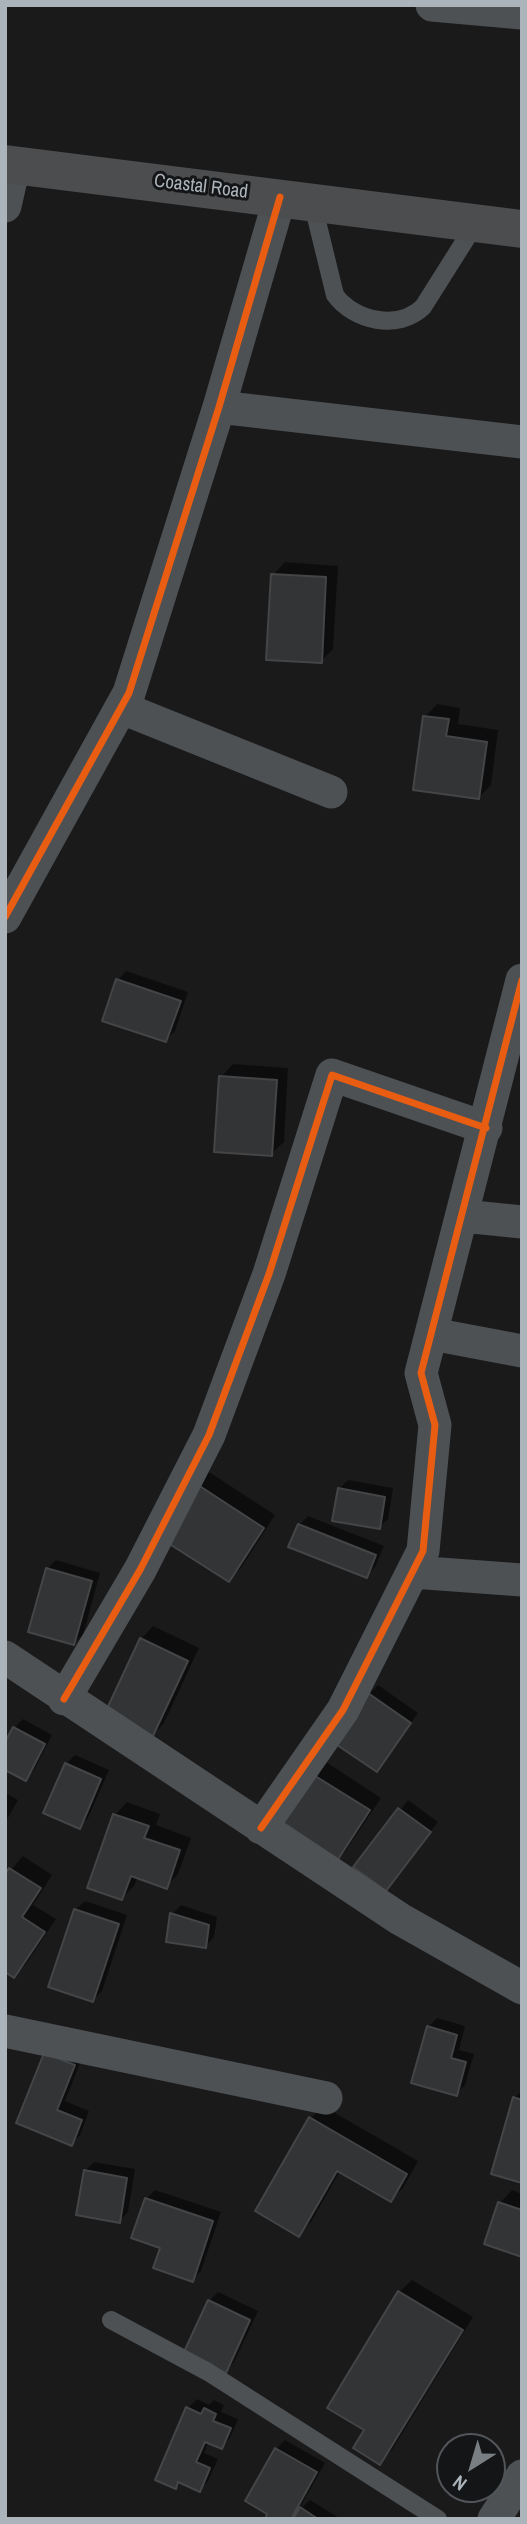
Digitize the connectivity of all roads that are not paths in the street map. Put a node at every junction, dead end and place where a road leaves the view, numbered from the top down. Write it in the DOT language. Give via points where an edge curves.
graph roads {
  1 [pos="432,5"];
  2 [pos="522,13"];
  3 [pos="10,165"];
  4 [pos="296,199"];
  5 [pos="5,206"];
  6 [pos="477,223"];
  7 [pos="522,229"];
  8 [pos="219,407"];
  9 [pos="522,442"];
  10 [pos="122,708"];
  11 [pos="331,792"];
  12 [pos="5,917"];
  13 [pos="522,980"];
  14 [pos="511,1068"];
  15 [pos="486,1128"];
  16 [pos="463,1216"];
  17 [pos="522,1222"];
  18 [pos="432,1334"];
  19 [pos="522,1351"];
  20 [pos="413,1572"];
  21 [pos="522,1580"];
  22 [pos="5,1657"];
  23 [pos="64,1699"];
  24 [pos="261,1828"];
  25 [pos="522,1988"];
  26 [pos="5,2031"];
  27 [pos="326,2098"];
  28 [pos="111,2320"];
  29 [pos="522,2476"];
  30 [pos="438,2519"];
  31 [pos="494,2519"];
  1 -- 2 [label="street"];
  3 -- 4 [label="main road, Coastal Road"];
  3 -- 5 [label="street"];
  4 -- 6 [label="main road, Coastal Road"];
  4 -- 6 [label="lane" via="335,295 356,316 401,321 413,316"];
  4 -- 8 [label="street"];
  6 -- 7 [label="main road, Coastal Road"];
  8 -- 9 [label="street"];
  8 -- 10 [label="street"];
  10 -- 11 [label="street"];
  10 -- 12 [label="street"];
  13 -- 14 [label="street"];
  14 -- 15 [label="street"];
  15 -- 16 [label="street"];
  15 -- 23 [label="street" via="332,1075 269,1274 209,1436 140,1570"];
  16 -- 17 [label="street"];
  16 -- 18 [label="street"];
  18 -- 19 [label="street"];
  18 -- 20 [label="street" via="421,1373 435,1425 423,1551"];
  20 -- 21 [label="street"];
  20 -- 24 [label="street" via="343,1710"];
  22 -- 23 [label="street"];
  23 -- 24 [label="street"];
  24 -- 25 [label="street" via="400,1919"];
  26 -- 27 [label="street"];
  28 -- 30 [label="lane" via="208,2372"];
  29 -- 31 [label="street"];
}
